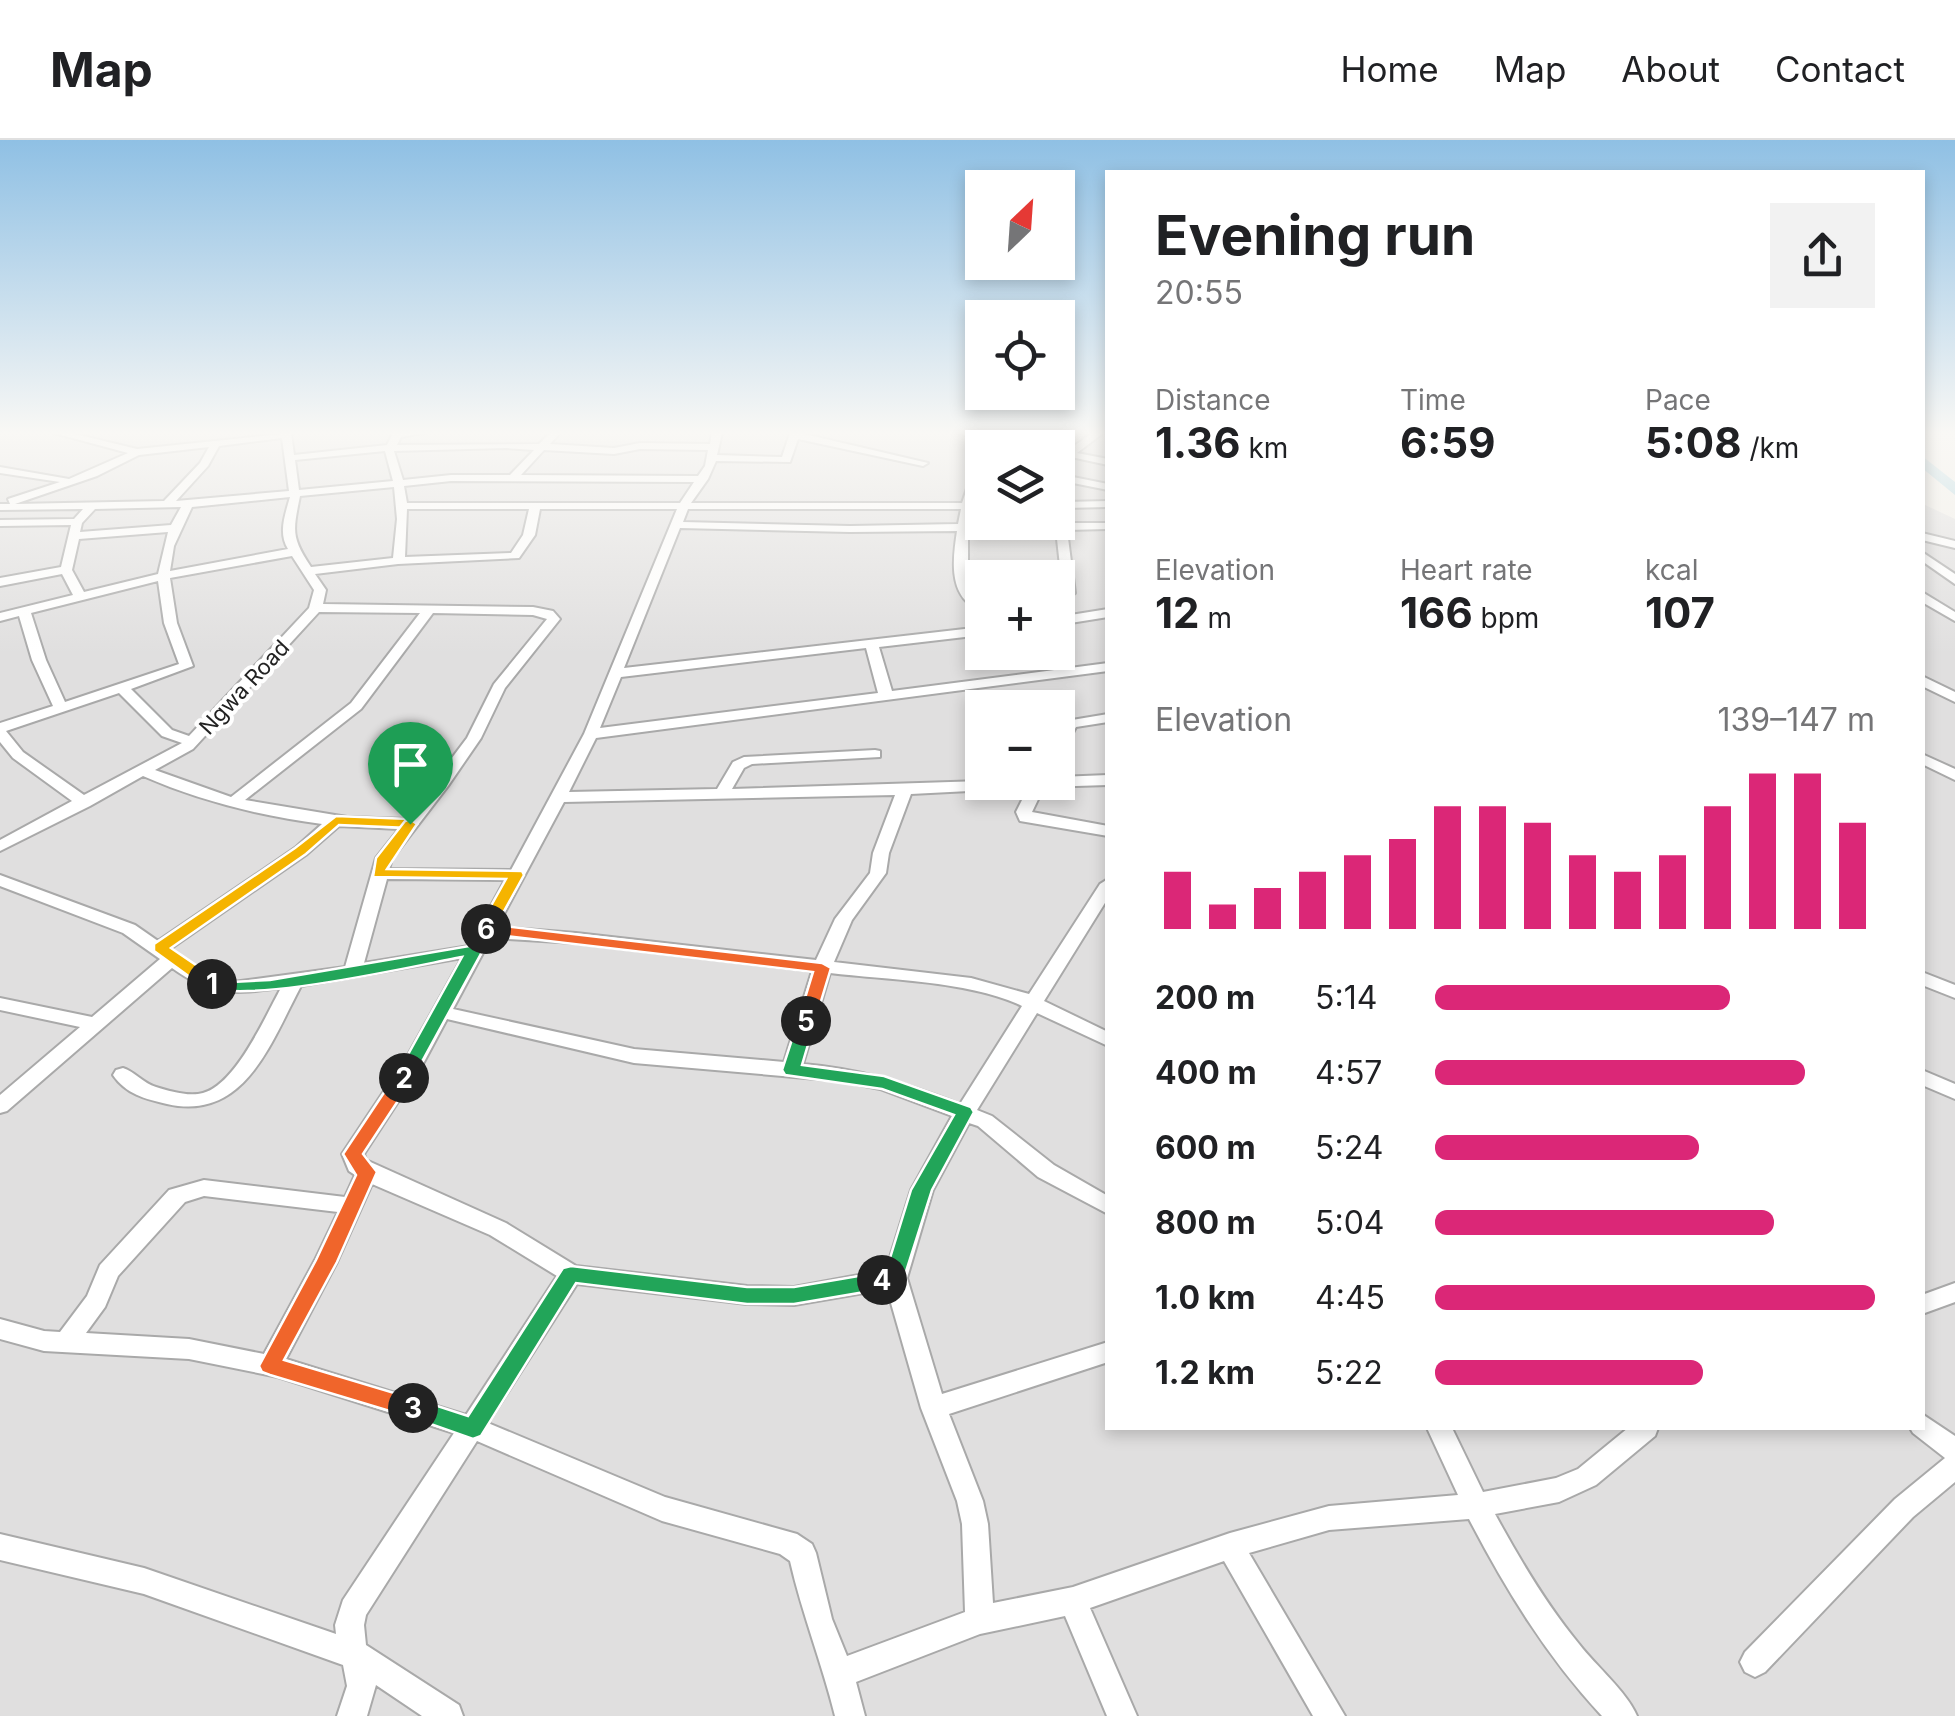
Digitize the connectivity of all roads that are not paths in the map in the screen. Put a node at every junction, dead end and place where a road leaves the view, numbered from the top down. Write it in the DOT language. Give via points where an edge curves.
graph roads {
  1 [pos="92,506"];
  2 [pos="399,506"];
  3 [pos="535,506"];
  4 [pos="187,507"];
  5 [pos="292,507"];
  6 [pos="544,507"];
  7 [pos="685,507"];
  8 [pos="770,507"];
  9 [pos="787,507"];
  10 [pos="680,515"];
  11 [pos="77,522"];
  12 [pos="0,523"];
  13 [pos="965,525"];
  14 [pos="1075,525"];
  15 [pos="1105,526"];
  16 [pos="780,527"];
  17 [pos="176,528"];
  18 [pos="74,536"];
  19 [pos="1925,537"];
  20 [pos="1955,545"];
  21 [pos="293,552"];
  22 [pos="1925,557"];
  23 [pos="398,560"];
  24 [pos="66,570"];
  25 [pos="308,571"];
  26 [pos="163,576"];
  27 [pos="1955,580"];
  28 [pos="0,582"];
  29 [pos="965,587"];
  30 [pos="79,595"];
  31 [pos="1925,598"];
  32 [pos="315,608"];
  33 [pos="430,609"];
  34 [pos="24,611"];
  35 [pos="1105,613"];
  36 [pos="0,617"];
  37 [pos="1955,617"];
  38 [pos="1075,618"];
  39 [pos="965,633"];
  40 [pos="872,645"];
  41 [pos="1105,667"];
  42 [pos="617,673"];
  43 [pos="1925,682"];
  44 [pos="124,690"];
  45 [pos="886,695"];
  46 [pos="1955,698"];
  47 [pos="62,708"];
  48 [pos="1105,718"];
  49 [pos="1075,723"];
  50 [pos="0,730"];
  51 [pos="590,734"];
  52 [pos="192,742"];
  53 [pos="875,754"];
  54 [pos="1925,760"];
  55 [pos="146,771"];
  56 [pos="1955,775"];
  57 [pos="1105,780"];
  58 [pos="1075,781"];
  59 [pos="965,787"];
  60 [pos="906,790"];
  61 [pos="722,794"];
  62 [pos="560,797"];
  63 [pos="235,800"];
  64 [pos="1030,800"];
  65 [pos="85,803"];
  66 [pos="336,820"];
  67 [pos="410,824"];
  68 [pos="1105,830"];
  69 [pos="0,846"];
  70 [pos="378,874"];
  71 [pos="516,875"];
  72 [pos="0,880"];
  73 [pos="1105,889"];
  74 [pos="480,941"];
  75 [pos="166,953"];
  76 [pos="822,968"];
  77 [pos="353,970"];
  78 [pos="1925,979"];
  79 [pos="294,981"];
  80 [pos="1955,992"];
  81 [pos="1034,1003"];
  82 [pos="0,1004"];
  83 [pos="441,1012"];
  84 [pos="96,1024"];
  85 [pos="1105,1038"];
  86 [pos="792,1070"];
  87 [pos="123,1075"];
  88 [pos="1925,1078"];
  89 [pos="1955,1092"];
  90 [pos="0,1106"];
  91 [pos="965,1112"];
  92 [pos="367,1172"];
  93 [pos="1105,1204"];
  94 [pos="352,1206"];
  95 [pos="571,1274"];
  96 [pos="895,1278"];
  97 [pos="1955,1292"];
  98 [pos="1925,1304"];
  99 [pos="0,1330"];
  100 [pos="66,1343"];
  101 [pos="1105,1353"];
  102 [pos="270,1366"];
  103 [pos="934,1408"];
  104 [pos="1925,1427"];
  105 [pos="473,1428"];
  106 [pos="1440,1430"];
  107 [pos="1644,1430"];
  108 [pos="1955,1451"];
  109 [pos="1955,1466"];
  110 [pos="1474,1506"];
  111 [pos="1230,1546"];
  112 [pos="0,1547"];
  113 [pos="1073,1601"];
  114 [pos="980,1620"];
  115 [pos="358,1656"];
  116 [pos="1755,1662"];
  117 [pos="838,1674"];
  118 [pos="352,1716"];
  119 [pos="448,1716"];
  120 [pos="850,1716"];
  121 [pos="1122,1716"];
  122 [pos="1330,1716"];
  123 [pos="1622,1716"];
  1 -- 11 [label="street"];
  2 -- 23 [label="street"];
  3 -- 23 [label="street" via="529,536 515,556"];
  4 -- 17 [label="street"];
  5 -- 21 [label="street"];
  6 -- 10 [label="street"];
  7 -- 10 [label="street"];
  8 -- 10 [label="street"];
  9 -- 16 [label="street"];
  10 -- 16 [label="street"];
  10 -- 42 [label="street"];
  11 -- 12 [label="street"];
  11 -- 18 [label="street"];
  13 -- 16 [label="street"];
  13 -- 29 [label="street"];
  14 -- 15 [label="street"];
  17 -- 18 [label="street"];
  17 -- 26 [label="street"];
  18 -- 24 [label="street"];
  19 -- 20 [label="street"];
  21 -- 25 [label="street"];
  21 -- 26 [label="street"];
  22 -- 27 [label="street"];
  23 -- 25 [label="street"];
  24 -- 28 [label="street"];
  24 -- 30 [label="street"];
  25 -- 32 [label="street" via="320,590"];
  26 -- 30 [label="street"];
  26 -- 44 [label="street" via="165,612 186,666"];
  30 -- 34 [label="street"];
  31 -- 37 [label="street"];
  32 -- 33 [label="street"];
  32 -- 52 [label="street, Ngwa Road"];
  33 -- 63 [label="street" via="356,706"];
  33 -- 67 [label="street" via="542,612 554,619 499,688 474,738"];
  34 -- 36 [label="street"];
  34 -- 47 [label="street"];
  35 -- 38 [label="street"];
  39 -- 40 [label="street"];
  40 -- 42 [label="street"];
  40 -- 45 [label="street"];
  41 -- 45 [label="street"];
  42 -- 51 [label="street"];
  43 -- 46 [label="street"];
  44 -- 47 [label="street"];
  44 -- 52 [label="street" via="168,733"];
  45 -- 51 [label="street"];
  47 -- 50 [label="street"];
  48 -- 49 [label="street"];
  50 -- 65 [label="street" via="18,755"];
  51 -- 62 [label="street"];
  52 -- 55 [label="street, Ngwa Road"];
  53 -- 61 [label="street" via="749,760"];
  54 -- 56 [label="street"];
  55 -- 63 [label="street" via="186,790"];
  55 -- 65 [label="street, Ngwa Road"];
  57 -- 58 [label="street"];
  59 -- 60 [label="street"];
  60 -- 61 [label="street"];
  60 -- 76 [label="street" via="878,873 844,919"];
  61 -- 62 [label="street"];
  62 -- 71 [label="street"];
  63 -- 66 [label="street"];
  64 -- 68 [label="street" via="1026,818"];
  65 -- 69 [label="street, Ngwa Road"];
  66 -- 67 [label="street"];
  66 -- 75 [label="street"];
  67 -- 70 [label="street"];
  70 -- 71 [label="street"];
  70 -- 77 [label="street"];
  71 -- 74 [label="street"];
  72 -- 75 [label="street" via="129,928"];
  73 -- 81 [label="street"];
  74 -- 76 [label="street" via="576,938"];
  74 -- 77 [label="street"];
  74 -- 83 [label="street"];
  75 -- 79 [label="street" via="214,985"];
  75 -- 84 [label="street"];
  76 -- 81 [label="street" via="971,984"];
  76 -- 86 [label="street"];
  77 -- 79 [label="street"];
  78 -- 80 [label="street"];
  79 -- 87 [label="street" via="248,1060 213,1097 166,1097"];
  81 -- 85 [label="street"];
  81 -- 91 [label="street"];
  82 -- 84 [label="street"];
  83 -- 86 [label="street" via="634,1056"];
  83 -- 92 [label="street" via="353,1154"];
  84 -- 90 [label="street"];
  86 -- 91 [label="street" via="884,1083"];
  88 -- 89 [label="street"];
  91 -- 93 [label="street"];
  91 -- 96 [label="street" via="922,1190"];
  92 -- 94 [label="street"];
  92 -- 95 [label="street" via="490,1225"];
  94 -- 100 [label="street" via="204,1188 177,1196 108,1271 97,1300"];
  94 -- 102 [label="street"];
  95 -- 96 [label="street" via="763,1296"];
  95 -- 105 [label="street"];
  96 -- 103 [label="street"];
  97 -- 98 [label="street"];
  99 -- 100 [label="street"];
  100 -- 102 [label="street" via="189,1349"];
  101 -- 103 [label="street"];
  102 -- 105 [label="street"];
  103 -- 114 [label="street" via="975,1524"];
  104 -- 108 [label="street"];
  105 -- 115 [label="street" via="353,1610 347,1629"];
  105 -- 117 [label="street" via="662,1509 787,1543 802,1554"];
  106 -- 110 [label="street"];
  107 -- 110 [label="street" via="1587,1477 1559,1490"];
  109 -- 116 [label="street" via="1904,1508"];
  110 -- 111 [label="street" via="1330,1518"];
  110 -- 123 [label="street" via="1552,1634"];
  111 -- 113 [label="street"];
  111 -- 122 [label="street"];
  112 -- 115 [label="street" via="144,1581"];
  113 -- 114 [label="street"];
  113 -- 121 [label="street"];
  114 -- 117 [label="street"];
  115 -- 118 [label="street" via="363,1691"];
  115 -- 119 [label="street"];
  117 -- 120 [label="street"];
}
